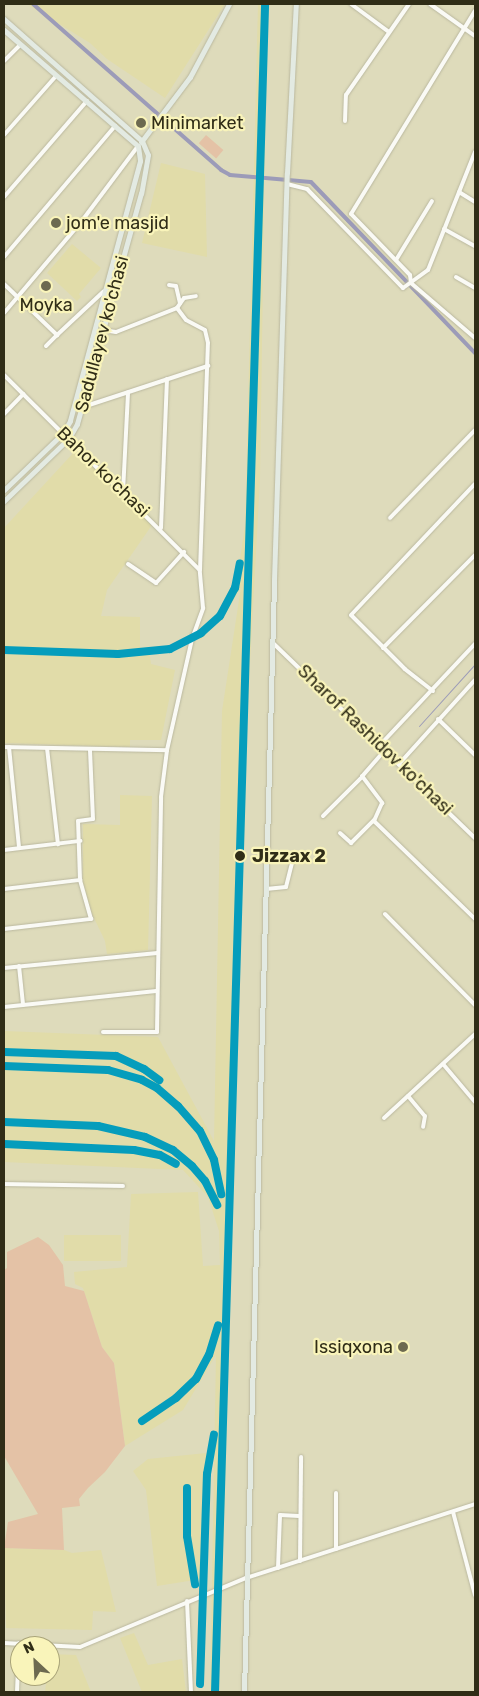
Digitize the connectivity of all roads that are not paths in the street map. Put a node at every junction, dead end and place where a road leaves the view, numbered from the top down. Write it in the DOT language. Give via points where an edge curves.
graph roads {
  1 [pos="229,4"];
  2 [pos="296,4"];
  3 [pos="351,4"];
  4 [pos="408,4"];
  5 [pos="430,4"];
  6 [pos="475,11"];
  7 [pos="4,19"];
  8 [pos="464,28"];
  9 [pos="4,30"];
  10 [pos="389,32"];
  11 [pos="475,36"];
  12 [pos="20,44"];
  13 [pos="4,61"];
  14 [pos="56,76"];
  15 [pos="87,101"];
  16 [pos="345,122"];
  17 [pos="115,126"];
  18 [pos="4,135"];
  19 [pos="142,140"];
  20 [pos="138,146"];
  21 [pos="475,152"];
  22 [pos="287,184"];
  23 [pos="459,192"];
  24 [pos="4,197"];
  25 [pos="432,201"];
  26 [pos="475,202"];
  27 [pos="444,229"];
  28 [pos="475,246"];
  29 [pos="4,257"];
  30 [pos="396,260"];
  31 [pos="456,277"];
  32 [pos="411,283"];
  33 [pos="4,284"];
  34 [pos="169,285"];
  35 [pos="107,288"];
  36 [pos="475,288"];
  37 [pos="18,296"];
  38 [pos="196,296"];
  39 [pos="179,306"];
  40 [pos="4,313"];
  41 [pos="103,330"];
  42 [pos="57,335"];
  43 [pos="474,336"];
  44 [pos="46,346"];
  45 [pos="208,366"];
  46 [pos="4,375"];
  47 [pos="166,379"];
  48 [pos="128,392"];
  49 [pos="23,394"];
  50 [pos="83,407"];
  51 [pos="4,414"];
  52 [pos="475,430"];
  53 [pos="63,433"];
  54 [pos="69,438"];
  55 [pos="475,484"];
  56 [pos="4,490"];
  57 [pos="123,492"];
  58 [pos="4,501"];
  59 [pos="390,518"];
  60 [pos="161,528"];
  61 [pos="184,552"];
  62 [pos="475,554"];
  63 [pos="128,564"];
  64 [pos="200,570"];
  65 [pos="273,643"];
  66 [pos="475,644"];
  67 [pos="383,648"];
  68 [pos="475,680"];
  69 [pos="433,691"];
  70 [pos="438,719"];
  71 [pos="380,745"];
  72 [pos="6,747"];
  73 [pos="47,748"];
  74 [pos="90,749"];
  75 [pos="167,750"];
  76 [pos="385,750"];
  77 [pos="475,755"];
  78 [pos="399,764"];
  79 [pos="362,776"];
  80 [pos="323,816"];
  81 [pos="374,820"];
  82 [pos="340,833"];
  83 [pos="475,838"];
  84 [pos="80,841"];
  85 [pos="58,844"];
  86 [pos="19,848"];
  87 [pos="4,850"];
  88 [pos="294,856"];
  89 [pos="80,880"];
  90 [pos="4,889"];
  91 [pos="266,889"];
  92 [pos="385,914"];
  93 [pos="475,919"];
  94 [pos="4,929"];
  95 [pos="157,953"];
  96 [pos="19,966"];
  97 [pos="4,968"];
  98 [pos="156,991"];
  99 [pos="23,1005"];
  100 [pos="475,1005"];
  101 [pos="4,1007"];
  102 [pos="103,1032"];
  103 [pos="475,1034"];
  104 [pos="443,1064"];
  105 [pos="408,1096"];
  106 [pos="475,1102"];
  107 [pos="384,1118"];
  108 [pos="423,1127"];
  109 [pos="4,1184"];
  110 [pos="123,1186"];
  111 [pos="301,1457"];
  112 [pos="336,1493"];
  113 [pos="475,1504"];
  114 [pos="453,1512"];
  115 [pos="299,1516"];
  116 [pos="336,1549"];
  117 [pos="300,1561"];
  118 [pos="278,1568"];
  119 [pos="246,1578"];
  120 [pos="475,1595"];
  121 [pos="187,1601"];
  122 [pos="60,1646"];
  123 [pos="191,1692"];
  124 [pos="244,1692"];
  1 -- 19 [label="main road" via="193,71"];
  2 -- 22 [label="main road"];
  3 -- 10 [label="street"];
  4 -- 10 [label="street"];
  5 -- 8 [label="street"];
  6 -- 8 [label="street"];
  7 -- 19 [label="main road"];
  8 -- 11 [label="street"];
  8 -- 30 [label="street" via="351,214"];
  9 -- 12 [label="main road"];
  10 -- 16 [label="street" via="346,94"];
  12 -- 13 [label="street"];
  12 -- 14 [label="main road"];
  14 -- 15 [label="main road"];
  14 -- 18 [label="street"];
  15 -- 17 [label="main road"];
  15 -- 24 [label="street"];
  17 -- 20 [label="main road"];
  17 -- 29 [label="street"];
  19 -- 20 [label="main road"];
  19 -- 41 [label="main road, Sadullayev ko'chasi" via="148,160"];
  20 -- 35 [label="main road" via="140,166"];
  20 -- 37 [label="street" via="81,222"];
  21 -- 23 [label="street"];
  22 -- 32 [label="street" via="307,189 403,288"];
  22 -- 65 [label="main road"];
  23 -- 26 [label="street"];
  23 -- 27 [label="street"];
  25 -- 30 [label="street"];
  27 -- 28 [label="street"];
  27 -- 32 [label="street" via="428,270"];
  30 -- 32 [label="street" via="410,276"];
  31 -- 36 [label="street"];
  32 -- 43 [label="street"];
  33 -- 37 [label="street"];
  34 -- 39 [label="street" via="176,286"];
  35 -- 42 [label="street"];
  35 -- 53 [label="main road" via="75,409"];
  37 -- 40 [label="street"];
  37 -- 42 [label="street"];
  38 -- 39 [label="street" via="184,298"];
  39 -- 41 [label="street" via="116,332"];
  39 -- 45 [label="street" via="186,320 205,330"];
  41 -- 50 [label="main road, Sadullayev ko'chasi"];
  42 -- 44 [label="street"];
  45 -- 47 [label="street"];
  45 -- 64 [label="street"];
  46 -- 49 [label="street, Bahor ko'chasi"];
  47 -- 48 [label="street"];
  47 -- 60 [label="street"];
  48 -- 50 [label="street"];
  48 -- 57 [label="street"];
  49 -- 51 [label="street"];
  49 -- 53 [label="street, Bahor ko'chasi"];
  50 -- 54 [label="main road, Sadullayev ko'chasi"];
  52 -- 59 [label="street"];
  53 -- 54 [label="street, Bahor ko'chasi"];
  53 -- 56 [label="main road"];
  54 -- 57 [label="street, Bahor ko'chasi"];
  54 -- 58 [label="main road, Sadullayev ko'chasi"];
  55 -- 67 [label="street" via="351,615"];
  57 -- 60 [label="street, Bahor ko'chasi"];
  60 -- 61 [label="street, Bahor ko'chasi"];
  61 -- 63 [label="street" via="156,583"];
  61 -- 64 [label="street, Bahor ko'chasi"];
  62 -- 67 [label="street"];
  64 -- 75 [label="street" via="203,608 192,639"];
  65 -- 71 [label="street, Sharof Rashidov ko'chasi"];
  65 -- 91 [label="main road"];
  66 -- 69 [label="street"];
  67 -- 69 [label="street"];
  68 -- 70 [label="street"];
  69 -- 71 [label="street"];
  70 -- 77 [label="street"];
  70 -- 78 [label="street"];
  71 -- 76 [label="street, Sharof Rashidov ko'chasi"];
  72 -- 73 [label="street"];
  72 -- 86 [label="street"];
  73 -- 74 [label="street"];
  73 -- 85 [label="street"];
  74 -- 75 [label="street"];
  74 -- 84 [label="street" via="93,819 78,821"];
  75 -- 95 [label="street" via="161,797"];
  76 -- 78 [label="street, Sharof Rashidov ko'chasi"];
  76 -- 79 [label="street"];
  78 -- 83 [label="street, Sharof Rashidov ko'chasi"];
  79 -- 80 [label="street"];
  79 -- 81 [label="street" via="382,803"];
  81 -- 82 [label="street" via="351,843"];
  81 -- 93 [label="street"];
  84 -- 85 [label="street"];
  84 -- 89 [label="street"];
  85 -- 86 [label="street"];
  86 -- 87 [label="street"];
  88 -- 91 [label="street" via="286,887"];
  89 -- 90 [label="street"];
  89 -- 94 [label="street" via="91,920"];
  91 -- 119 [label="main road"];
  92 -- 100 [label="street"];
  95 -- 96 [label="street"];
  95 -- 98 [label="street"];
  96 -- 97 [label="street"];
  96 -- 99 [label="street"];
  98 -- 99 [label="street"];
  98 -- 102 [label="street" via="156,1032"];
  99 -- 101 [label="street"];
  103 -- 104 [label="street"];
  104 -- 105 [label="street"];
  104 -- 106 [label="street"];
  105 -- 107 [label="street"];
  105 -- 108 [label="street" via="425,1116"];
  109 -- 110 [label="street"];
  111 -- 115 [label="street"];
  112 -- 116 [label="street"];
  113 -- 114 [label="street"];
  114 -- 116 [label="street"];
  114 -- 120 [label="street"];
  115 -- 117 [label="street"];
  115 -- 118 [label="street" via="280,1515"];
  116 -- 117 [label="street"];
  117 -- 118 [label="street"];
  118 -- 119 [label="street"];
  119 -- 121 [label="street"];
  119 -- 124 [label="main road"];
  121 -- 122 [label="street" via="80,1647"];
  121 -- 123 [label="street"];
}
